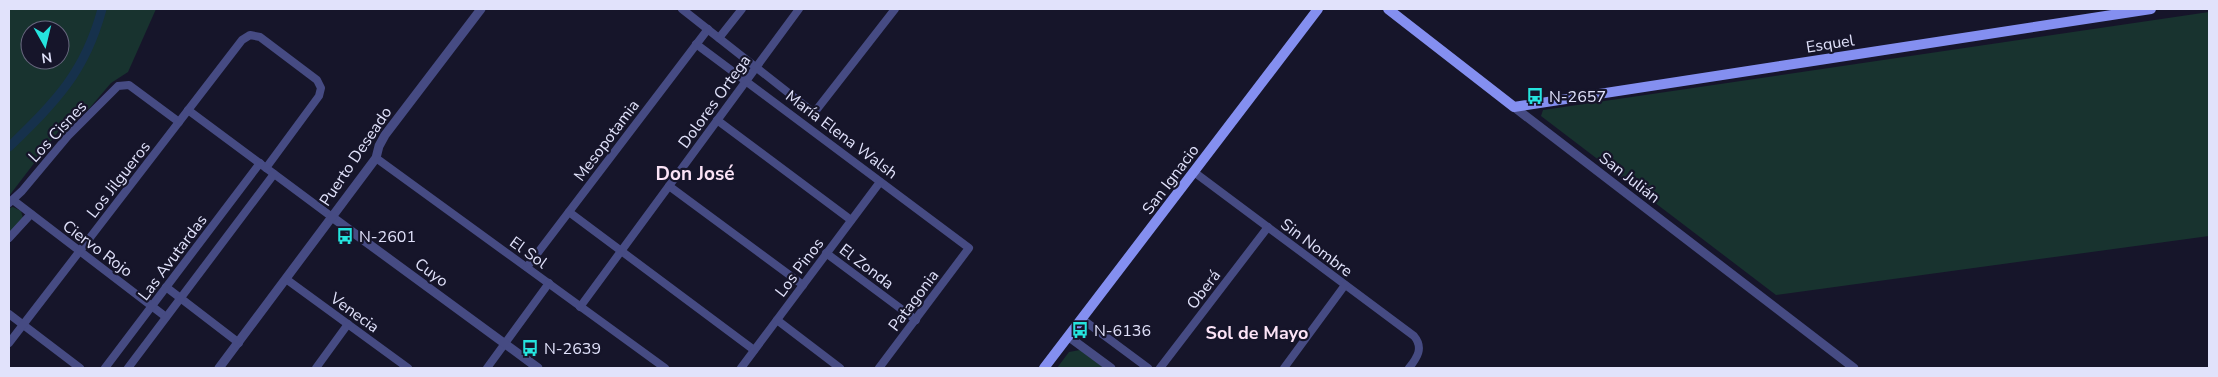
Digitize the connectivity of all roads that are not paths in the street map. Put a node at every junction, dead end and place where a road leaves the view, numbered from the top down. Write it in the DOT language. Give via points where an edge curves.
graph roads {
  1 [pos="481,9"];
  2 [pos="682,9"];
  3 [pos="742,9"];
  4 [pos="799,9"];
  5 [pos="895,9"];
  6 [pos="1318,9"];
  7 [pos="1388,9"];
  8 [pos="2151,9"];
  9 [pos="708,29"];
  10 [pos="719,38"];
  11 [pos="696,44"];
  12 [pos="756,67"];
  13 [pos="746,81"];
  14 [pos="321,88"];
  15 [pos="1514,107"];
  16 [pos="188,110"];
  17 [pos="717,120"];
  18 [pos="179,122"];
  19 [pos="376,158"];
  20 [pos="263,166"];
  21 [pos="1194,172"];
  22 [pos="274,174"];
  23 [pos="880,182"];
  24 [pos="669,186"];
  25 [pos="11,201"];
  26 [pos="569,212"];
  27 [pos="31,214"];
  28 [pos="332,217"];
  29 [pos="851,220"];
  30 [pos="1268,227"];
  31 [pos="9,238"];
  32 [pos="968,248"];
  33 [pos="79,251"];
  34 [pos="621,251"];
  35 [pos="826,253"];
  36 [pos="527,268"];
  37 [pos="286,279"];
  38 [pos="549,284"];
  39 [pos="803,285"];
  40 [pos="1345,285"];
  41 [pos="166,287"];
  42 [pos="180,298"];
  43 [pos="152,306"];
  44 [pos="580,307"];
  45 [pos="9,314"];
  46 [pos="166,317"];
  47 [pos="1082,319"];
  48 [pos="776,320"];
  49 [pos="916,320"];
  50 [pos="348,324"];
  51 [pos="23,325"];
  52 [pos="1068,337"];
  53 [pos="238,342"];
  54 [pos="9,343"];
  55 [pos="505,344"];
  56 [pos="754,350"];
  57 [pos="397,365"];
  58 [pos="80,368"];
  59 [pos="105,368"];
  60 [pos="128,368"];
  61 [pos="220,368"];
  62 [pos="316,368"];
  63 [pos="408,368"];
  64 [pos="487,368"];
  65 [pos="538,368"];
  66 [pos="665,368"];
  67 [pos="741,368"];
  68 [pos="840,368"];
  69 [pos="879,368"];
  70 [pos="1044,368"];
  71 [pos="1111,368"];
  72 [pos="1148,368"];
  73 [pos="1160,368"];
  74 [pos="1284,368"];
  75 [pos="1409,368"];
  76 [pos="1854,368"];
  1 -- 19 [label="street, Puerto Deseado" via="384,135"];
  2 -- 9 [label="street, María Elena Walsh"];
  3 -- 10 [label="street"];
  4 -- 12 [label="street, Dolores Ortega"];
  5 -- 12 [label="street, María Elena Walsh" via="814,113"];
  6 -- 21 [label="main road, San Ignacio"];
  7 -- 15 [label="main road, San Julián"];
  8 -- 15 [label="main road, Esquel"];
  9 -- 10 [label="street, María Elena Walsh"];
  9 -- 11 [label="street, Mesopotamia"];
  10 -- 12 [label="street, María Elena Walsh"];
  11 -- 13 [label="street, María Elena Walsh"];
  11 -- 26 [label="street, Mesopotamia"];
  12 -- 13 [label="street, Dolores Ortega"];
  13 -- 17 [label="street, Dolores Ortega"];
  13 -- 23 [label="street, María Elena Walsh"];
  14 -- 16 [label="street, Los Jilgueros" via="317,80 260,37 250,35 242,40"];
  14 -- 20 [label="street, Las Avutardas" via="320,96"];
  15 -- 76 [label="street, San Julián"];
  16 -- 18 [label="street, Los Jilgueros"];
  16 -- 20 [label="street, Cuyo"];
  17 -- 24 [label="street, Dolores Ortega"];
  17 -- 29 [label="street"];
  18 -- 25 [label="street, Los Cisnes" via="132,86 124,84 115,88"];
  18 -- 33 [label="street, Los Jilgueros"];
  19 -- 28 [label="street, Puerto Deseado"];
  19 -- 36 [label="street, El Sol"];
  20 -- 22 [label="street, Cuyo"];
  20 -- 41 [label="street, Las Avutardas"];
  21 -- 30 [label="street, Sin Nombre"];
  21 -- 47 [label="main road, San Ignacio"];
  22 -- 28 [label="street, Cuyo"];
  22 -- 42 [label="street, Las Avutardas"];
  23 -- 29 [label="street, Los Pinos"];
  23 -- 32 [label="street, María Elena Walsh"];
  24 -- 34 [label="street, Dolores Ortega"];
  24 -- 39 [label="street"];
  25 -- 27 [label="street, Ciervo Rojo"];
  26 -- 34 [label="street"];
  26 -- 36 [label="street, Mesopotamia"];
  27 -- 31 [label="street"];
  27 -- 33 [label="street, Ciervo Rojo"];
  28 -- 37 [label="street, Puerto Deseado"];
  28 -- 55 [label="street, Cuyo"];
  29 -- 35 [label="street, Los Pinos"];
  30 -- 40 [label="street, Sin Nombre"];
  30 -- 73 [label="street, Oberá"];
  32 -- 49 [label="street, Patagonia"];
  33 -- 43 [label="street, Ciervo Rojo"];
  33 -- 51 [label="street, Los Jilgueros"];
  34 -- 44 [label="street, Dolores Ortega"];
  34 -- 56 [label="street"];
  35 -- 39 [label="street, Los Pinos"];
  35 -- 49 [label="street, El Zonda"];
  36 -- 38 [label="street, El Sol"];
  37 -- 50 [label="street, Venecia"];
  37 -- 53 [label="street, Puerto Deseado"];
  38 -- 44 [label="street, El Sol"];
  38 -- 55 [label="street"];
  39 -- 48 [label="street, Los Pinos"];
  40 -- 74 [label="street"];
  40 -- 75 [label="street, Sin Nombre" via="1414,336 1420,348"];
  41 -- 42 [label="street"];
  41 -- 43 [label="street, Las Avutardas"];
  42 -- 46 [label="street, Las Avutardas"];
  42 -- 53 [label="street"];
  43 -- 46 [label="street, Ciervo Rojo"];
  43 -- 59 [label="street, Las Avutardas"];
  44 -- 66 [label="street, El Sol"];
  45 -- 51 [label="street"];
  46 -- 60 [label="street, Las Avutardas"];
  47 -- 52 [label="main road, San Ignacio"];
  47 -- 72 [label="street"];
  48 -- 56 [label="street, Los Pinos"];
  48 -- 68 [label="street"];
  49 -- 69 [label="street, Patagonia"];
  50 -- 57 [label="street, Venecia"];
  50 -- 62 [label="street"];
  51 -- 54 [label="street, Los Jilgueros"];
  51 -- 58 [label="street"];
  52 -- 70 [label="main road, San Ignacio"];
  52 -- 71 [label="street"];
  53 -- 61 [label="street, Puerto Deseado"];
  55 -- 64 [label="street"];
  55 -- 65 [label="street, Cuyo"];
  56 -- 67 [label="street, Los Pinos"];
  57 -- 63 [label="street, Venecia"];
}
